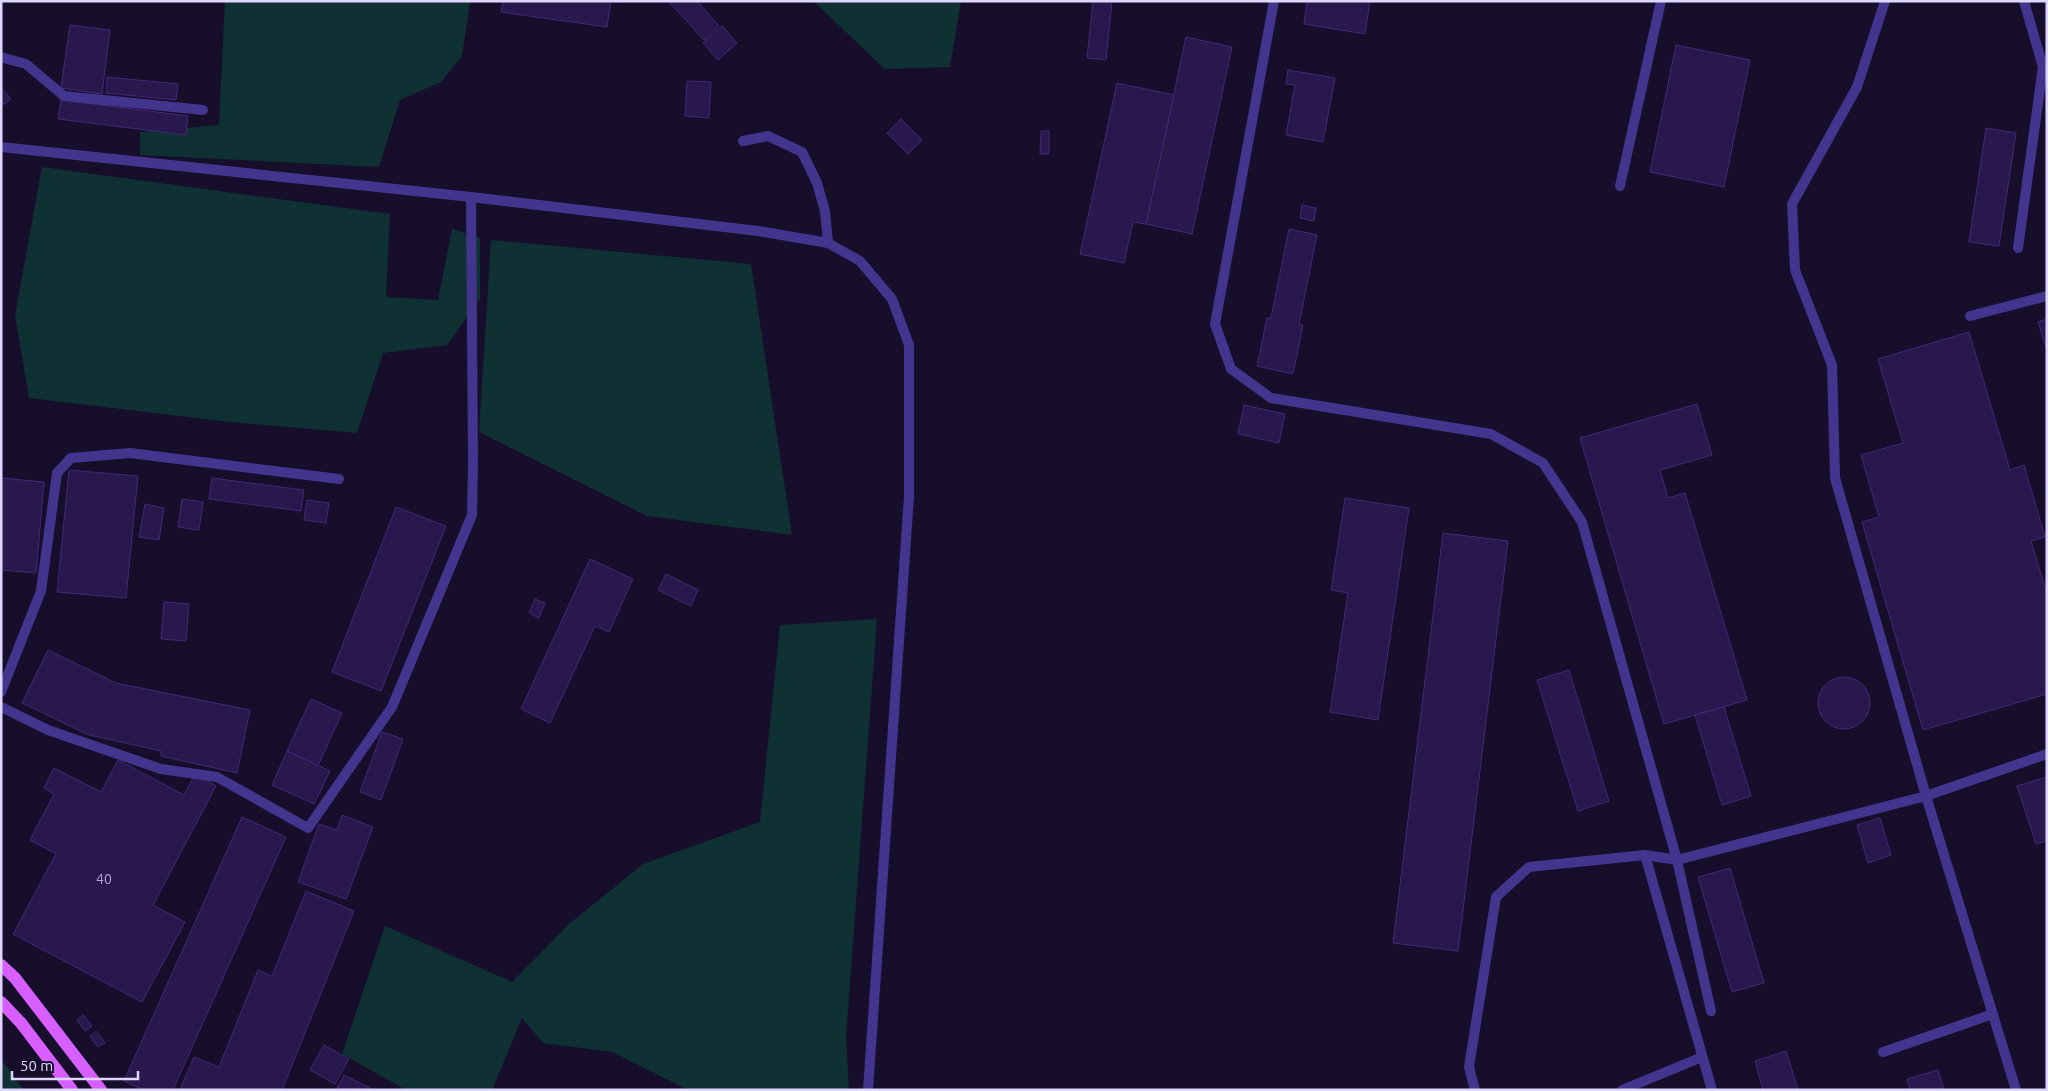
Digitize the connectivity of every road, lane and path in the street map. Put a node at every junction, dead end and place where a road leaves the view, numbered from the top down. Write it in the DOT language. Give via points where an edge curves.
graph roads {
  1 [pos="1274,1"];
  2 [pos="1661,1"];
  3 [pos="1885,1"];
  4 [pos="2024,1"];
  5 [pos="1,57"];
  6 [pos="203,110"];
  7 [pos="742,141"];
  8 [pos="1,147"];
  9 [pos="1620,186"];
  10 [pos="471,197"];
  11 [pos="828,243"];
  12 [pos="2018,248"];
  13 [pos="2047,296"];
  14 [pos="1970,316"];
  15 [pos="339,479"];
  16 [pos="1,692"];
  17 [pos="1,707"];
  18 [pos="2047,754"];
  19 [pos="1926,796"];
  20 [pos="1645,855"];
  21 [pos="1677,860"];
  22 [pos="1,965"];
  23 [pos="1,1002"];
  24 [pos="1711,1012"];
  25 [pos="1993,1014"];
  26 [pos="1883,1052"];
  27 [pos="1702,1057"];
  28 [pos="72,1090"];
  29 [pos="101,1090"];
  30 [pos="868,1090"];
  31 [pos="1475,1090"];
  32 [pos="1622,1090"];
  33 [pos="1712,1090"];
  34 [pos="2016,1090"];
  1 -- 21 [label="lane" via="1215,324 1231,369 1271,398 1490,434 1543,463 1582,522"];
  2 -- 9 [label="lane"];
  3 -- 19 [label="lane" via="1857,87 1792,204 1794,260 1832,365 1835,478"];
  4 -- 12 [label="lane" via="2043,67"];
  5 -- 6 [label="lane" via="26,64 64,96"];
  7 -- 11 [label="lane" via="768,136 802,152 817,183 825,211"];
  8 -- 10 [label="lane"];
  10 -- 11 [label="lane" via="758,231"];
  10 -- 17 [label="lane" via="472,515 392,708 308,828 217,777 161,769 48,730"];
  11 -- 30 [label="lane" via="860,261 892,299 909,345 909,496"];
  13 -- 14 [label="lane"];
  15 -- 16 [label="lane" via="130,453 71,458 57,473 41,591"];
  18 -- 19 [label="lane"];
  19 -- 21 [label="lane"];
  19 -- 25 [label="lane"];
  20 -- 21 [label="lane"];
  20 -- 27 [label="lane"];
  20 -- 31 [label="lane" via="1529,867 1496,897 1469,1067"];
  21 -- 24 [label="lane"];
  22 -- 29 [label="main road"];
  23 -- 28 [label="main road"];
  25 -- 26 [label="lane"];
  25 -- 34 [label="lane"];
  27 -- 32 [label="lane"];
  27 -- 33 [label="lane"];
}
